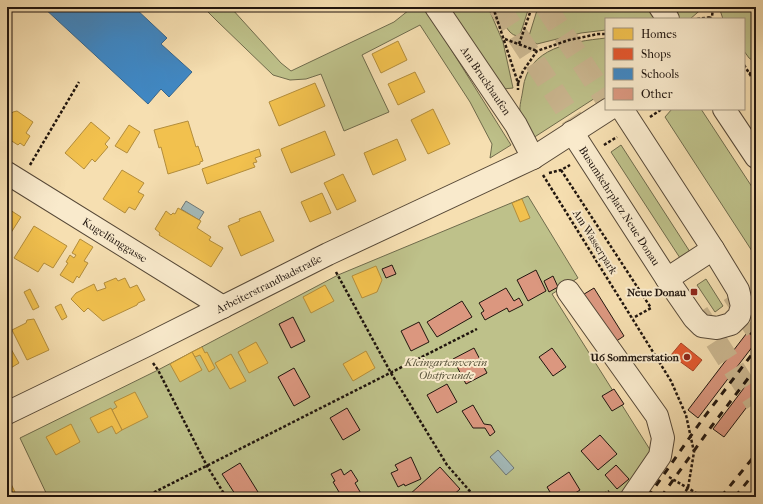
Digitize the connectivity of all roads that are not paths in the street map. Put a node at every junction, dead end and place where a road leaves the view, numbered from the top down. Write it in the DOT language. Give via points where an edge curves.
graph roads {
  1 [pos="436,7"];
  2 [pos="660,7"];
  3 [pos="667,18"];
  4 [pos="607,110"];
  5 [pos="623,110"];
  6 [pos="725,110"];
  7 [pos="572,132"];
  8 [pos="756,158"];
  9 [pos="538,166"];
  10 [pos="14,177"];
  11 [pos="713,248"];
  12 [pos="667,279"];
  13 [pos="568,291"];
  14 [pos="223,307"];
  15 [pos="7,413"];
  16 [pos="632,497"];
  1 -- 9 [label="street, Am Bruckhaufen" via="516,126"];
  2 -- 3 [label="street"];
  4 -- 7 [label="street, Arbeiterstrandbadstraße"];
  5 -- 11 [label="street, Busumkehrplatz Neue Donau"];
  6 -- 8 [label="street"];
  7 -- 9 [label="street, Arbeiterstrandbadstraße"];
  7 -- 12 [label="street, Busumkehrplatz Neue Donau"];
  9 -- 14 [label="street, Arbeiterstrandbadstraße" via="328,254"];
  10 -- 14 [label="street, Kugelfanggasse"];
  11 -- 12 [label="street"];
  11 -- 12 [label="street, Busumkehrplatz Neue Donau" via="738,290 742,306 739,316 730,324 717,328 702,326"];
  13 -- 16 [label="street" via="657,416 663,438 660,456"];
  14 -- 15 [label="street, Arbeiterstrandbadstraße"];
}
